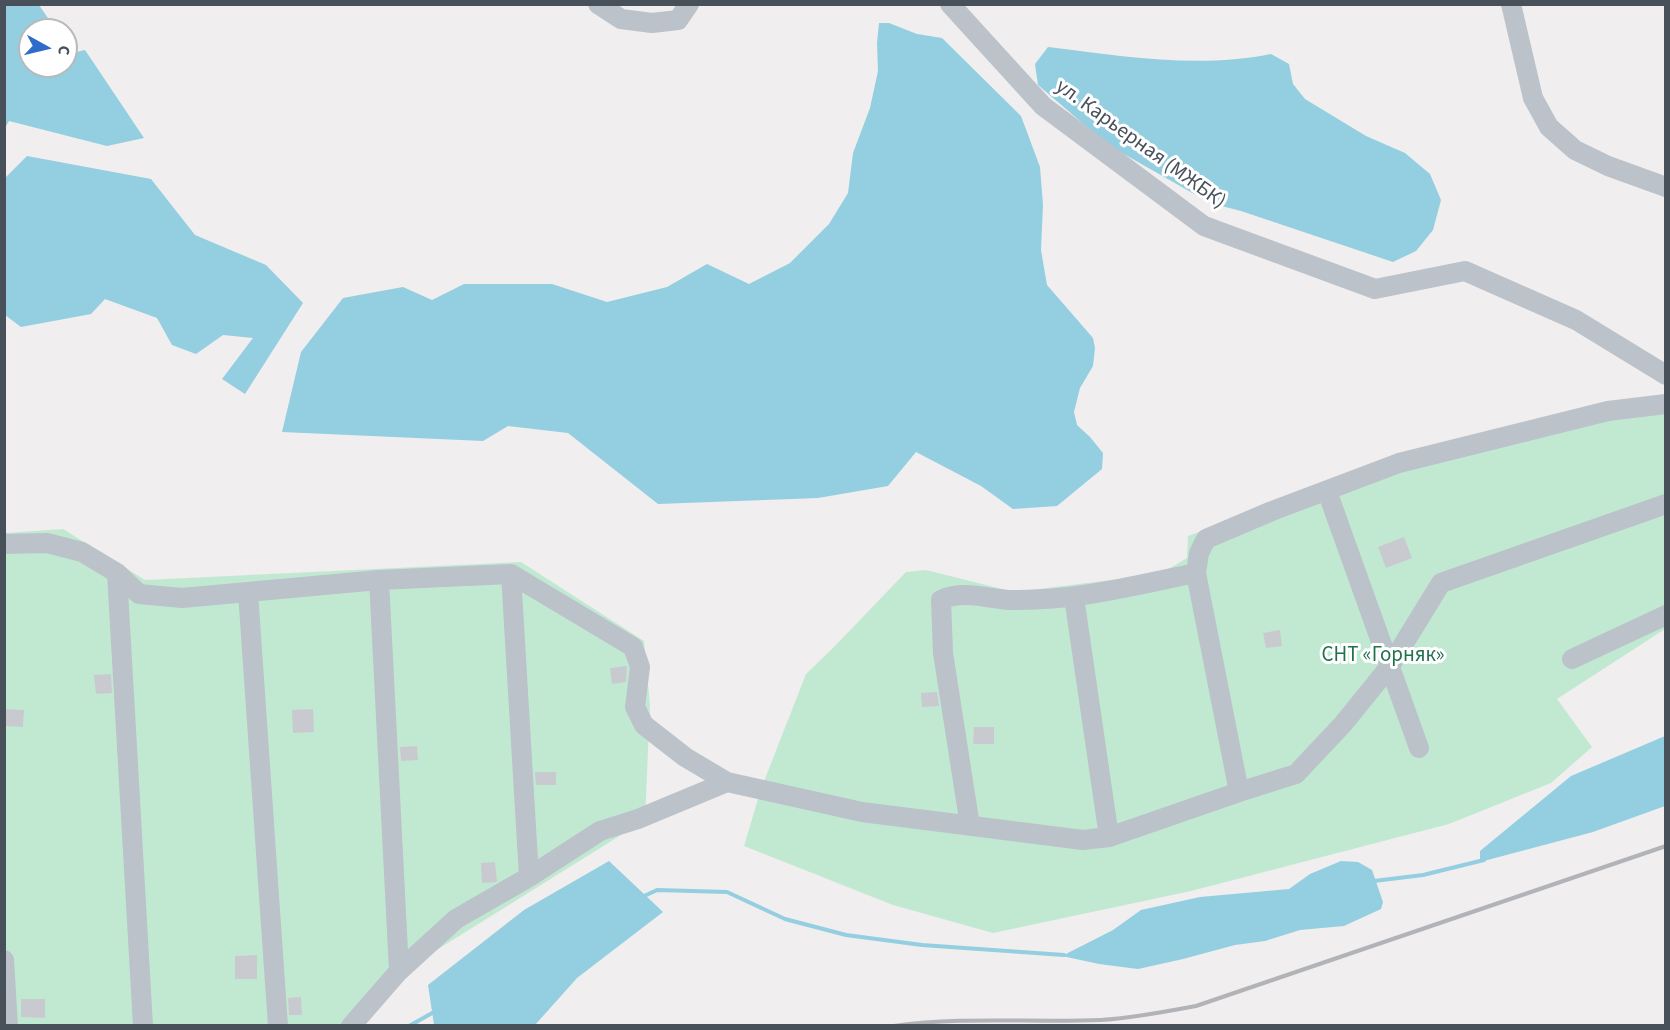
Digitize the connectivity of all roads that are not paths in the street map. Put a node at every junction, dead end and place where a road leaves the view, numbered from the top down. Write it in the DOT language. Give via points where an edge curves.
graph roads {
  1 [pos="598,4"];
  2 [pos="689,4"];
  3 [pos="950,4"];
  4 [pos="1511,4"];
  5 [pos="1662,183"];
  6 [pos="1665,375"];
  7 [pos="1665,404"];
  8 [pos="1327,491"];
  9 [pos="1665,504"];
  10 [pos="4,544"];
  11 [pos="117,573"];
  12 [pos="1196,573"];
  13 [pos="511,574"];
  14 [pos="379,580"];
  15 [pos="248,592"];
  16 [pos="1074,597"];
  17 [pos="1665,615"];
  18 [pos="1572,659"];
  19 [pos="1390,666"];
  20 [pos="1419,748"];
  21 [pos="727,782"];
  22 [pos="1239,792"];
  23 [pos="970,826"];
  24 [pos="1109,837"];
  25 [pos="529,877"];
  26 [pos="4,960"];
  27 [pos="399,971"];
  28 [pos="8,1026"];
  29 [pos="142,1026"];
  30 [pos="278,1026"];
  31 [pos="351,1026"];
  1 -- 2 [label="street" via="621,19 652,23 678,20"];
  3 -- 6 [label="street, ул. Карьерная (МЖБК)" via="1043,106 1204,226 1375,289 1465,271 1576,320"];
  4 -- 5 [label="street" via="1533,98 1549,127 1575,150 1608,166"];
  7 -- 8 [label="street" via="1608,411 1399,463"];
  8 -- 12 [label="street" via="1206,539"];
  8 -- 19 [label="street"];
  9 -- 19 [label="street" via="1441,583"];
  10 -- 11 [label="street" via="47,543 82,552"];
  11 -- 15 [label="street" via="139,594 182,598"];
  11 -- 29 [label="street"];
  12 -- 16 [label="street"];
  12 -- 22 [label="street"];
  13 -- 14 [label="street"];
  13 -- 21 [label="street" via="633,647 640,667 635,707 644,725 685,757"];
  13 -- 25 [label="street"];
  14 -- 15 [label="street"];
  14 -- 27 [label="street"];
  15 -- 30 [label="street"];
  16 -- 23 [label="street" via="1013,600 951,595 941,600 943,654"];
  16 -- 24 [label="street"];
  17 -- 18 [label="street"];
  19 -- 20 [label="street"];
  19 -- 22 [label="street" via="1296,774"];
  21 -- 23 [label="street" via="862,812"];
  21 -- 25 [label="street" via="600,831"];
  22 -- 24 [label="street"];
  23 -- 24 [label="street" via="1083,840"];
  25 -- 27 [label="street" via="456,919"];
  26 -- 28 [label="street"];
  27 -- 31 [label="street"];
}
